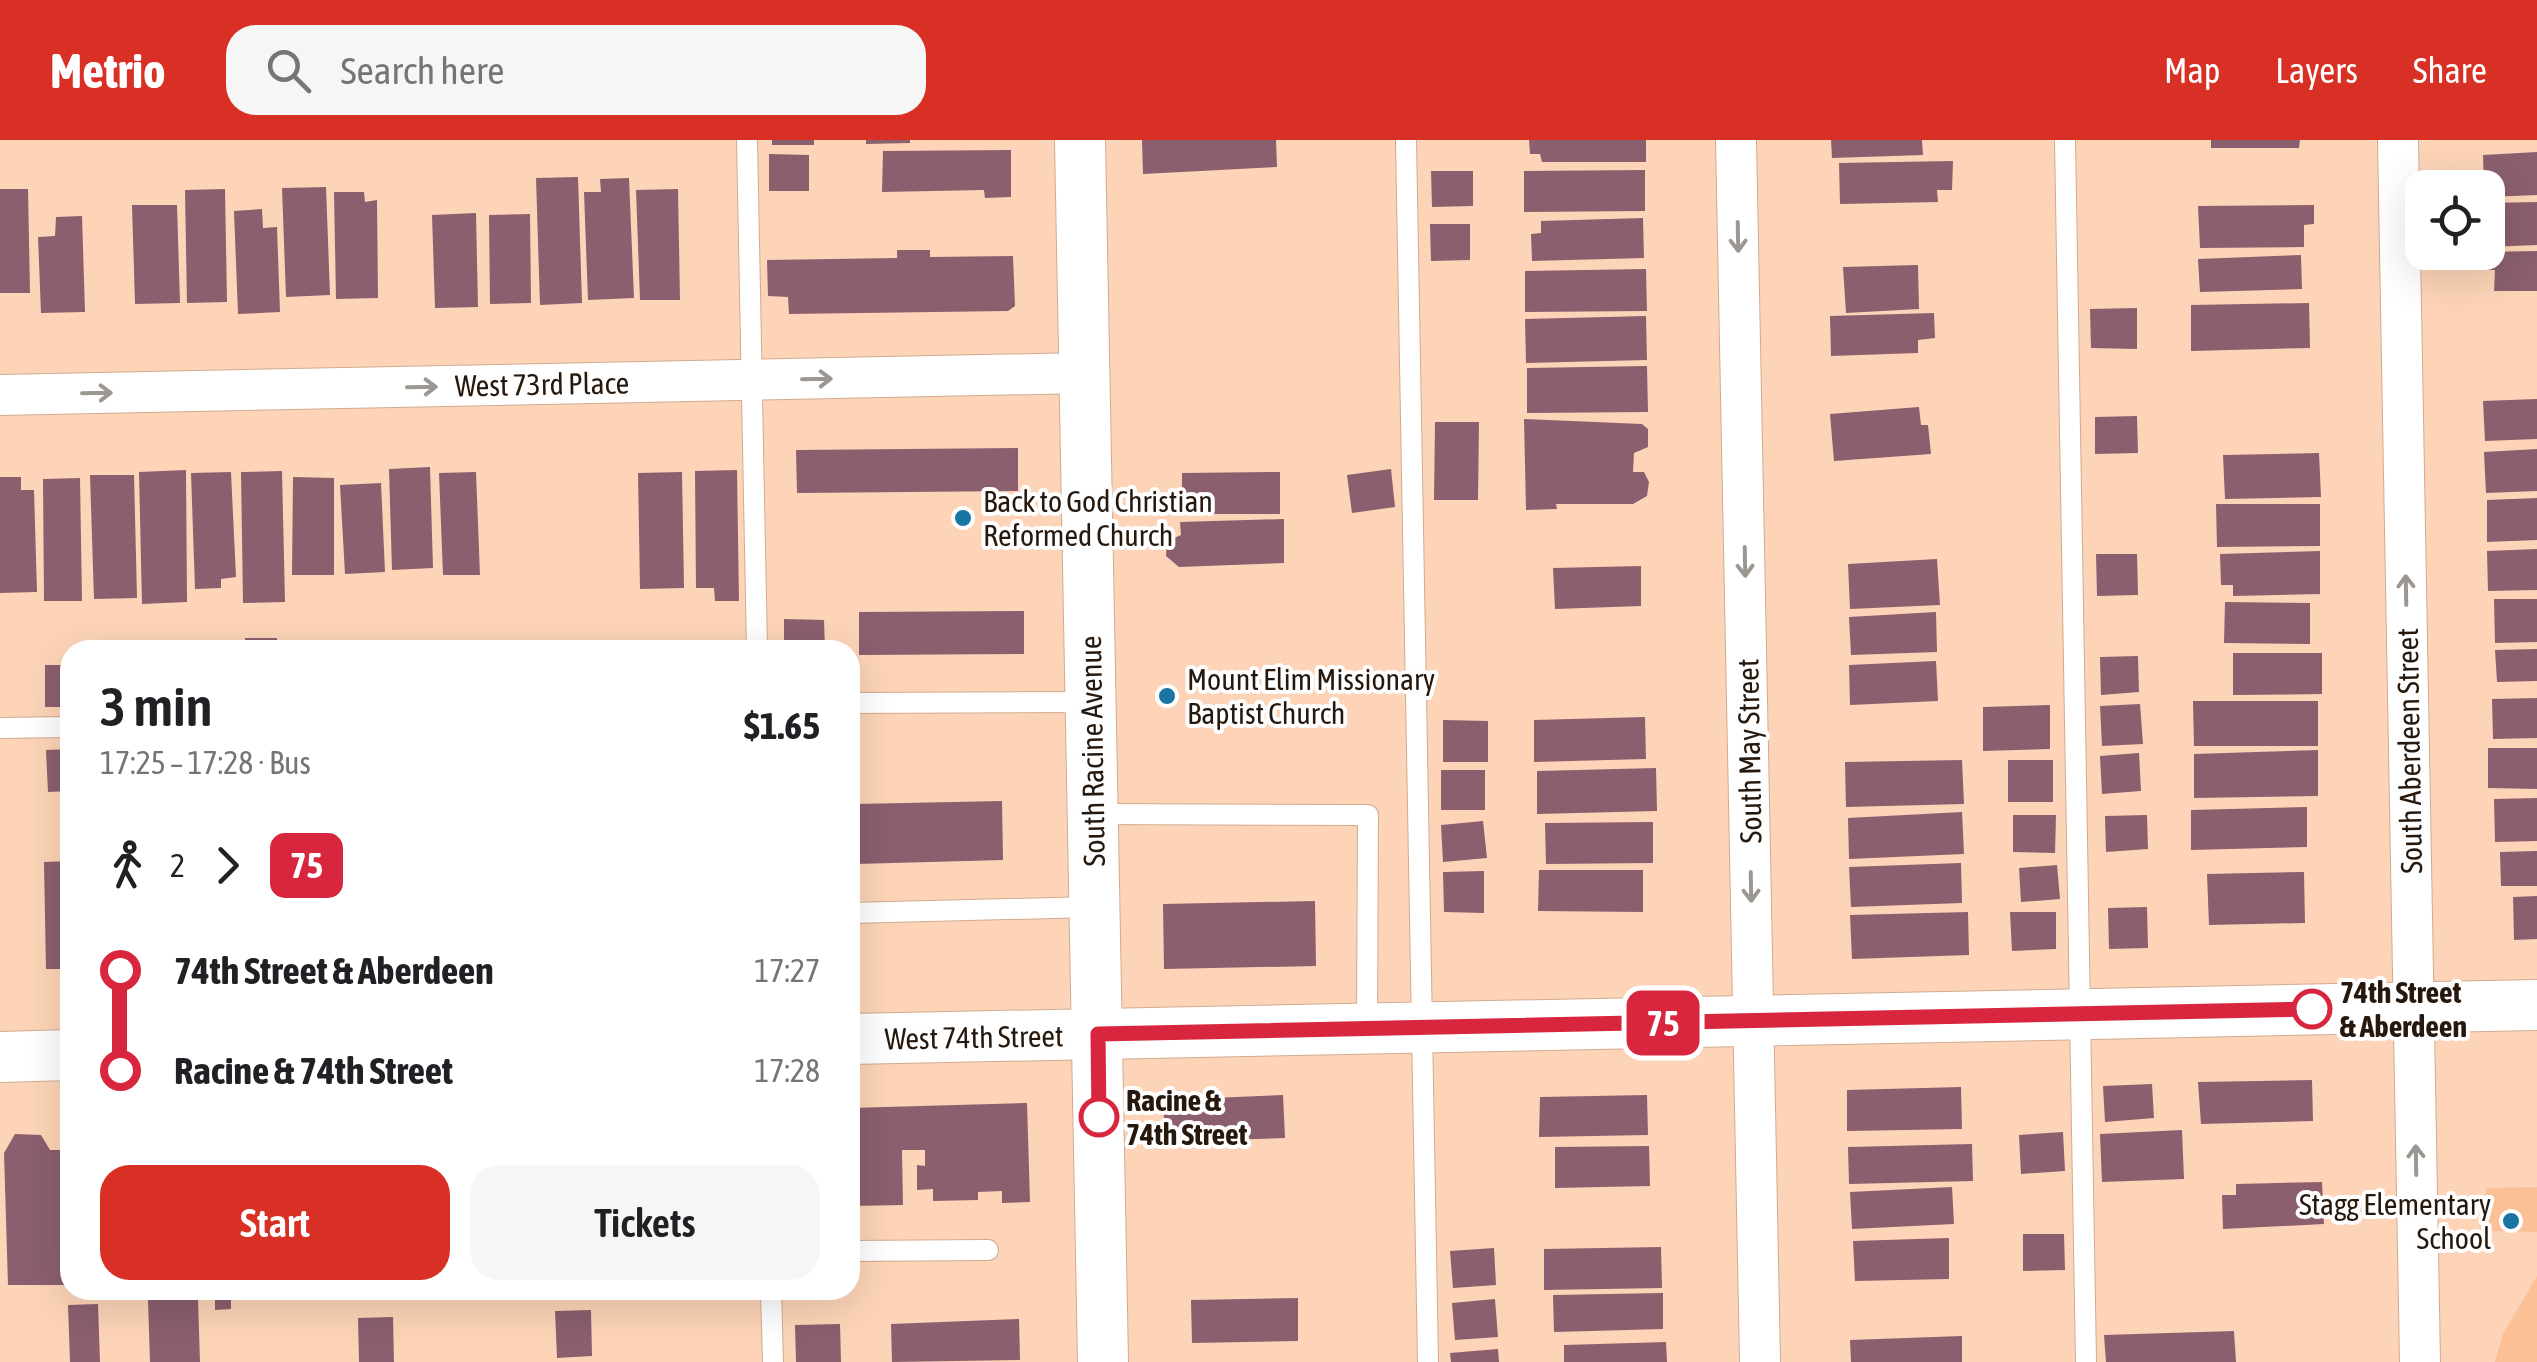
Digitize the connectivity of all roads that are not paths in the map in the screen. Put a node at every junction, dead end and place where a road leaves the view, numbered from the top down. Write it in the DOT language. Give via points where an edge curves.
graph roads {
  1 [pos="747,140"];
  2 [pos="1080,140"];
  3 [pos="1406,140"];
  4 [pos="1736,140"];
  5 [pos="2065,140"];
  6 [pos="2398,140"];
  7 [pos="1084,373"];
  8 [pos="752,380"];
  9 [pos="0,396"];
  10 [pos="757,640"];
  11 [pos="1091,702"];
  12 [pos="860,703"];
  13 [pos="60,727"];
  14 [pos="0,728"];
  15 [pos="1093,814"];
  16 [pos="1095,908"];
  17 [pos="860,913"];
  18 [pos="2537,1004"];
  19 [pos="2414,1007"];
  20 [pos="2078,1014"];
  21 [pos="1754,1020"];
  22 [pos="1367,1028"];
  23 [pos="1423,1028"];
  24 [pos="1098,1034"];
  25 [pos="860,1039"];
  26 [pos="60,1055"];
  27 [pos="0,1056"];
  28 [pos="988,1250"];
  29 [pos="860,1251"];
  30 [pos="772,1300"];
  31 [pos="773,1362"];
  32 [pos="1103,1362"];
  33 [pos="1428,1362"];
  34 [pos="1760,1362"];
  35 [pos="2086,1362"];
  36 [pos="2420,1362"];
  1 -- 8 [label="lane"];
  2 -- 7 [label="street, South Racine Avenue"];
  3 -- 23 [label="lane"];
  4 -- 21 [label="street, South May Street, one-way"];
  5 -- 20 [label="lane"];
  19 -- 6 [label="street, South Aberdeen Street, one-way"];
  8 -- 7 [label="street, West 73rd Place, one-way"];
  7 -- 11 [label="street, South Racine Avenue"];
  9 -- 8 [label="street, West 73rd Place, one-way"];
  8 -- 10 [label="lane"];
  11 -- 12 [label="lane"];
  11 -- 15 [label="street, South Racine Avenue"];
  13 -- 14 [label="lane"];
  15 -- 16 [label="street, South Racine Avenue"];
  15 -- 22 [label="lane" via="1368,814"];
  16 -- 17 [label="lane"];
  16 -- 24 [label="street, South Racine Avenue"];
  18 -- 19 [label="street, West 74th Street"];
  19 -- 20 [label="street, West 74th Street"];
  36 -- 19 [label="street, South Aberdeen Street, one-way"];
  20 -- 21 [label="street, West 74th Street"];
  20 -- 35 [label="lane"];
  21 -- 23 [label="street, West 74th Street"];
  21 -- 34 [label="street, South May Street"];
  22 -- 23 [label="street, West 74th Street"];
  22 -- 24 [label="street, West 74th Street"];
  23 -- 33 [label="lane"];
  24 -- 25 [label="street, West 74th Street"];
  24 -- 32 [label="street, South Racine Avenue"];
  26 -- 27 [label="street"];
  28 -- 29 [label="lane"];
  30 -- 31 [label="lane"];
}
